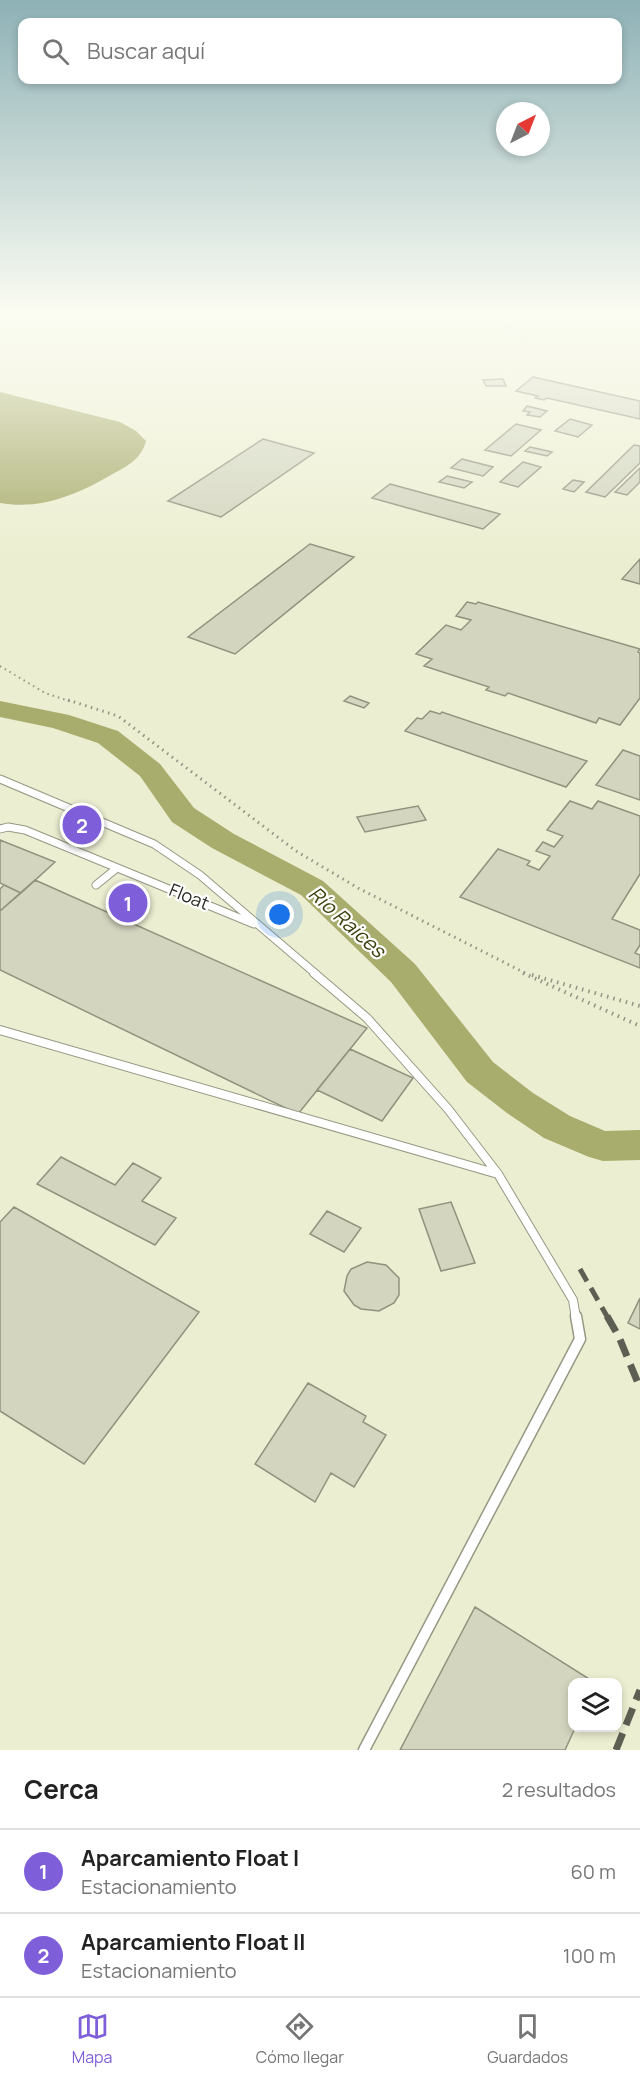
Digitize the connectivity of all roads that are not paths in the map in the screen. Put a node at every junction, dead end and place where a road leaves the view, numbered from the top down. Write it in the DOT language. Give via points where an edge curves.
graph roads {
  1 [pos="0,779"];
  2 [pos="0,829"];
  3 [pos="117,868"];
  4 [pos="96,885"];
  5 [pos="260,927"];
  6 [pos="0,1030"];
  7 [pos="498,1174"];
  8 [pos="364,1750"];
  1 -- 5 [label="lane" via="154,844 200,875"];
  2 -- 3 [label="lane, Float" via="25,830"];
  3 -- 4 [label="lane"];
  3 -- 5 [label="lane, Float"];
  5 -- 7 [label="lane" via="366,1018 448,1109"];
  6 -- 7 [label="lane"];
  7 -- 8 [label="lane" via="573,1300 580,1339"];
}
